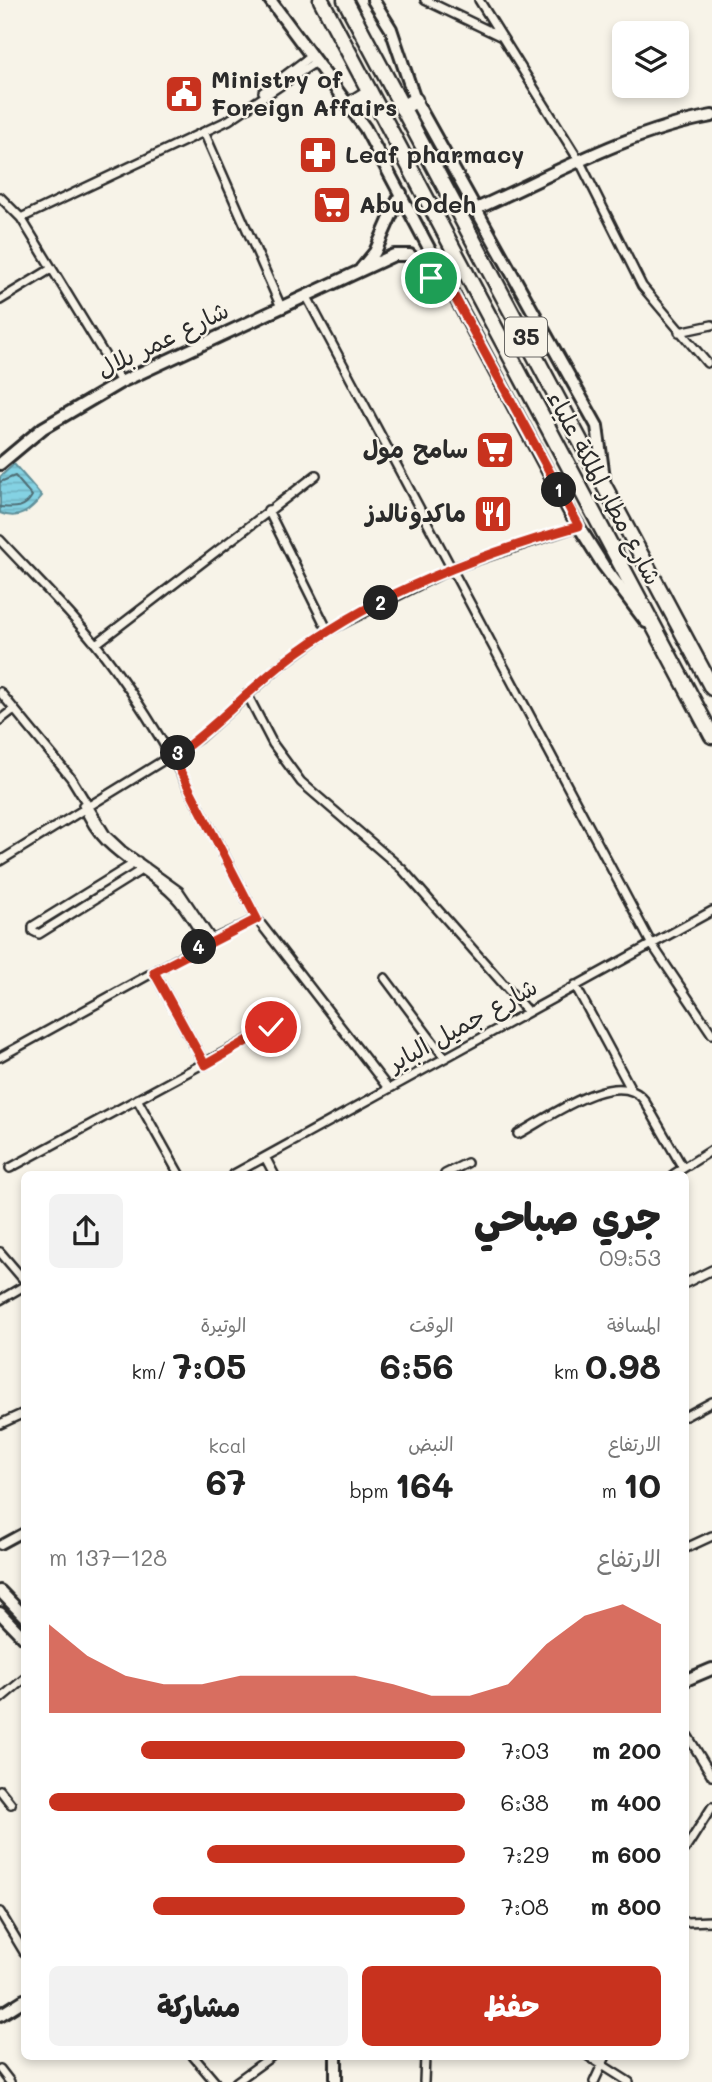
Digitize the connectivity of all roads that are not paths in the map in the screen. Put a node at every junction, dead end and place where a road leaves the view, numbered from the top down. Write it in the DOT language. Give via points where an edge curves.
graph roads {
  1 [pos="270,0"];
  2 [pos="321,0"];
  3 [pos="373,0"];
  4 [pos="425,0"];
  5 [pos="479,0"];
  6 [pos="346,1"];
  7 [pos="501,36"];
  8 [pos="314,58"];
  9 [pos="370,92"];
  10 [pos="409,104"];
  11 [pos="349,105"];
  12 [pos="712,116"];
  13 [pos="204,132"];
  14 [pos="580,162"];
  15 [pos="401,193"];
  16 [pos="0,197"];
  17 [pos="476,209"];
  18 [pos="21,218"];
  19 [pos="497,265"];
  20 [pos="51,270"];
  21 [pos="356,273"];
  22 [pos="446,281"];
  23 [pos="306,295"];
  24 [pos="0,300"];
  25 [pos="281,307"];
  26 [pos="712,325"];
  27 [pos="679,332"];
  28 [pos="707,363"];
  29 [pos="121,382"];
  30 [pos="0,464"];
  31 [pos="316,475"];
  32 [pos="606,491"];
  33 [pos="268,510"];
  34 [pos="579,526"];
  35 [pos="0,540"];
  36 [pos="453,568"];
  37 [pos="328,631"];
  38 [pos="656,633"];
  39 [pos="96,644"];
  40 [pos="710,683"];
  41 [pos="0,692"];
  42 [pos="247,694"];
  43 [pos="14,709"];
  44 [pos="0,720"];
  45 [pos="712,736"];
  46 [pos="173,757"];
  47 [pos="86,806"];
  48 [pos="0,860"];
  49 [pos="135,864"];
  50 [pos="144,869"];
  51 [pos="712,911"];
  52 [pos="48,916"];
  53 [pos="257,919"];
  54 [pos="55,925"];
  55 [pos="209,942"];
  56 [pos="651,943"];
  57 [pos="154,972"];
  58 [pos="385,978"];
  59 [pos="575,985"];
  60 [pos="527,1011"];
  61 [pos="271,1027"];
  62 [pos="712,1034"];
  63 [pos="0,1057"];
  64 [pos="445,1058"];
  65 [pos="205,1065"];
  66 [pos="388,1088"];
  67 [pos="631,1089"];
  68 [pos="137,1099"];
  69 [pos="518,1134"];
  70 [pos="712,1150"];
  71 [pos="265,1157"];
  72 [pos="467,1163"];
  73 [pos="10,1168"];
  74 [pos="683,1168"];
  75 [pos="178,1171"];
  76 [pos="239,1171"];
  77 [pos="272,1171"];
  78 [pos="451,1171"];
  79 [pos="678,1171"];
  80 [pos="0,1252"];
  81 [pos="712,1269"];
  82 [pos="21,1276"];
  83 [pos="689,1281"];
  84 [pos="21,1288"];
  85 [pos="0,1300"];
  86 [pos="712,1402"];
  87 [pos="21,1414"];
  88 [pos="689,1414"];
  89 [pos="0,1424"];
  90 [pos="21,1534"];
  91 [pos="712,1536"];
  92 [pos="0,1545"];
  93 [pos="689,1547"];
  94 [pos="0,1591"];
  95 [pos="0,1613"];
  96 [pos="21,1613"];
  97 [pos="21,1636"];
  98 [pos="712,1669"];
  99 [pos="689,1679"];
  100 [pos="21,1682"];
  101 [pos="0,1699"];
  102 [pos="689,1738"];
  103 [pos="712,1776"];
  104 [pos="0,1790"];
  105 [pos="11,1804"];
  106 [pos="712,1807"];
  107 [pos="689,1843"];
  108 [pos="0,1912"];
  109 [pos="712,1921"];
  110 [pos="689,1922"];
  111 [pos="21,1947"];
  112 [pos="21,2002"];
  113 [pos="0,2015"];
  114 [pos="196,2060"];
  115 [pos="266,2060"];
  116 [pos="336,2060"];
  117 [pos="425,2060"];
  118 [pos="605,2060"];
  119 [pos="0,2068"];
  120 [pos="10,2082"];
  121 [pos="215,2082"];
  122 [pos="236,2082"];
  123 [pos="336,2082"];
  124 [pos="424,2082"];
  125 [pos="594,2082"];
  126 [pos="629,2082"];
  1 -- 8 [label="street"];
  2 -- 9 [label="highway, شارع مطار الملكة علياء / 35"];
  3 -- 10 [label="street" via="391,29"];
  4 -- 7 [label="street"];
  5 -- 7 [label="street"];
  6 -- 10 [label="highway, شارع مطار الملكة علياء / 35"];
  7 -- 14 [label="street"];
  8 -- 11 [label="street"];
  8 -- 13 [label="street"];
  9 -- 11 [label="highway"];
  9 -- 38 [label="highway, شارع مطار الملكة علياء / 35"];
  10 -- 17 [label="street"];
  10 -- 19 [label="highway, شارع مطار الملكة علياء / 35"];
  11 -- 15 [label="street"];
  12 -- 14 [label="street" via="643,134"];
  13 -- 18 [label="street"];
  13 -- 25 [label="street"];
  14 -- 17 [label="street"];
  14 -- 27 [label="street" via="638,279"];
  15 -- 21 [label="street, شارع عمر بلال" via="375,252"];
  15 -- 22 [label="street"];
  16 -- 18 [label="street"];
  17 -- 19 [label="street"];
  18 -- 20 [label="street"];
  19 -- 32 [label="highway, شارع مطار الملكة علياء / 35"];
  19 -- 32 [label="street" via="598,428"];
  20 -- 24 [label="street"];
  20 -- 29 [label="street"];
  21 -- 22 [label="street, شارع عمر بلال" via="406,254 435,281"];
  21 -- 23 [label="street, شارع عمر بلال"];
  22 -- 34 [label="street"];
  23 -- 25 [label="street, شارع عمر بلال"];
  23 -- 36 [label="street"];
  25 -- 29 [label="street, شارع عمر بلال"];
  26 -- 27 [label="street"];
  27 -- 28 [label="street"];
  29 -- 30 [label="street, شارع عمر بلال" via="43,428"];
  31 -- 33 [label="street"];
  32 -- 40 [label="highway, شارع مطار الملكة علياء / 35"];
  33 -- 37 [label="street"];
  33 -- 39 [label="street"];
  34 -- 36 [label="street"];
  34 -- 38 [label="street"];
  35 -- 39 [label="street"];
  36 -- 37 [label="street"];
  36 -- 56 [label="street"];
  37 -- 42 [label="street"];
  38 -- 45 [label="highway, شارع مطار الملكة علياء / 35"];
  39 -- 46 [label="street"];
  41 -- 43 [label="street"];
  42 -- 46 [label="street"];
  42 -- 60 [label="street" via="273,744 301,782 402,869"];
  43 -- 44 [label="street"];
  43 -- 47 [label="street"];
  46 -- 47 [label="street"];
  46 -- 53 [label="street"];
  47 -- 48 [label="street"];
  47 -- 49 [label="street"];
  49 -- 50 [label="street"];
  49 -- 52 [label="street"];
  50 -- 54 [label="street"];
  50 -- 55 [label="street" via="174,896"];
  51 -- 56 [label="street, شارع جميل الباير"];
  52 -- 54 [label="street"];
  52 -- 54 [label="street" via="33,926 33,931 39,934"];
  53 -- 55 [label="street"];
  53 -- 66 [label="street"];
  55 -- 57 [label="street"];
  56 -- 59 [label="street, شارع جميل الباير"];
  56 -- 62 [label="street"];
  57 -- 63 [label="street"];
  57 -- 65 [label="street"];
  58 -- 64 [label="street"];
  59 -- 60 [label="street, شارع جميل الباير"];
  59 -- 67 [label="street"];
  60 -- 64 [label="street, شارع جميل الباير"];
  61 -- 65 [label="street"];
  64 -- 66 [label="street, شارع جميل الباير"];
  65 -- 68 [label="street"];
  66 -- 71 [label="street, شارع جميل الباير"];
  67 -- 69 [label="street" via="605,1088"];
  67 -- 74 [label="street" via="644,1100"];
  68 -- 73 [label="street"];
  68 -- 75 [label="street"];
  70 -- 74 [label="street"];
  71 -- 76 [label="street, شارع جميل الباير"];
  71 -- 77 [label="street"];
  72 -- 78 [label="street"];
  74 -- 79 [label="street"];
  80 -- 82 [label="street"];
  81 -- 83 [label="street"];
  84 -- 85 [label="street"];
  86 -- 88 [label="street"];
  87 -- 89 [label="street"];
  90 -- 92 [label="street"];
  91 -- 93 [label="street"];
  94 -- 96 [label="street"];
  95 -- 97 [label="street"];
  98 -- 99 [label="street"];
  100 -- 101 [label="street"];
  102 -- 103 [label="street"];
  104 -- 105 [label="street"];
  106 -- 107 [label="street"];
  108 -- 111 [label="street"];
  109 -- 110 [label="street"];
  112 -- 113 [label="street"];
  114 -- 121 [label="street"];
  115 -- 122 [label="street"];
  116 -- 123 [label="street"];
  117 -- 124 [label="street"];
  118 -- 125 [label="street"];
  118 -- 126 [label="street"];
  119 -- 120 [label="street"];
}
